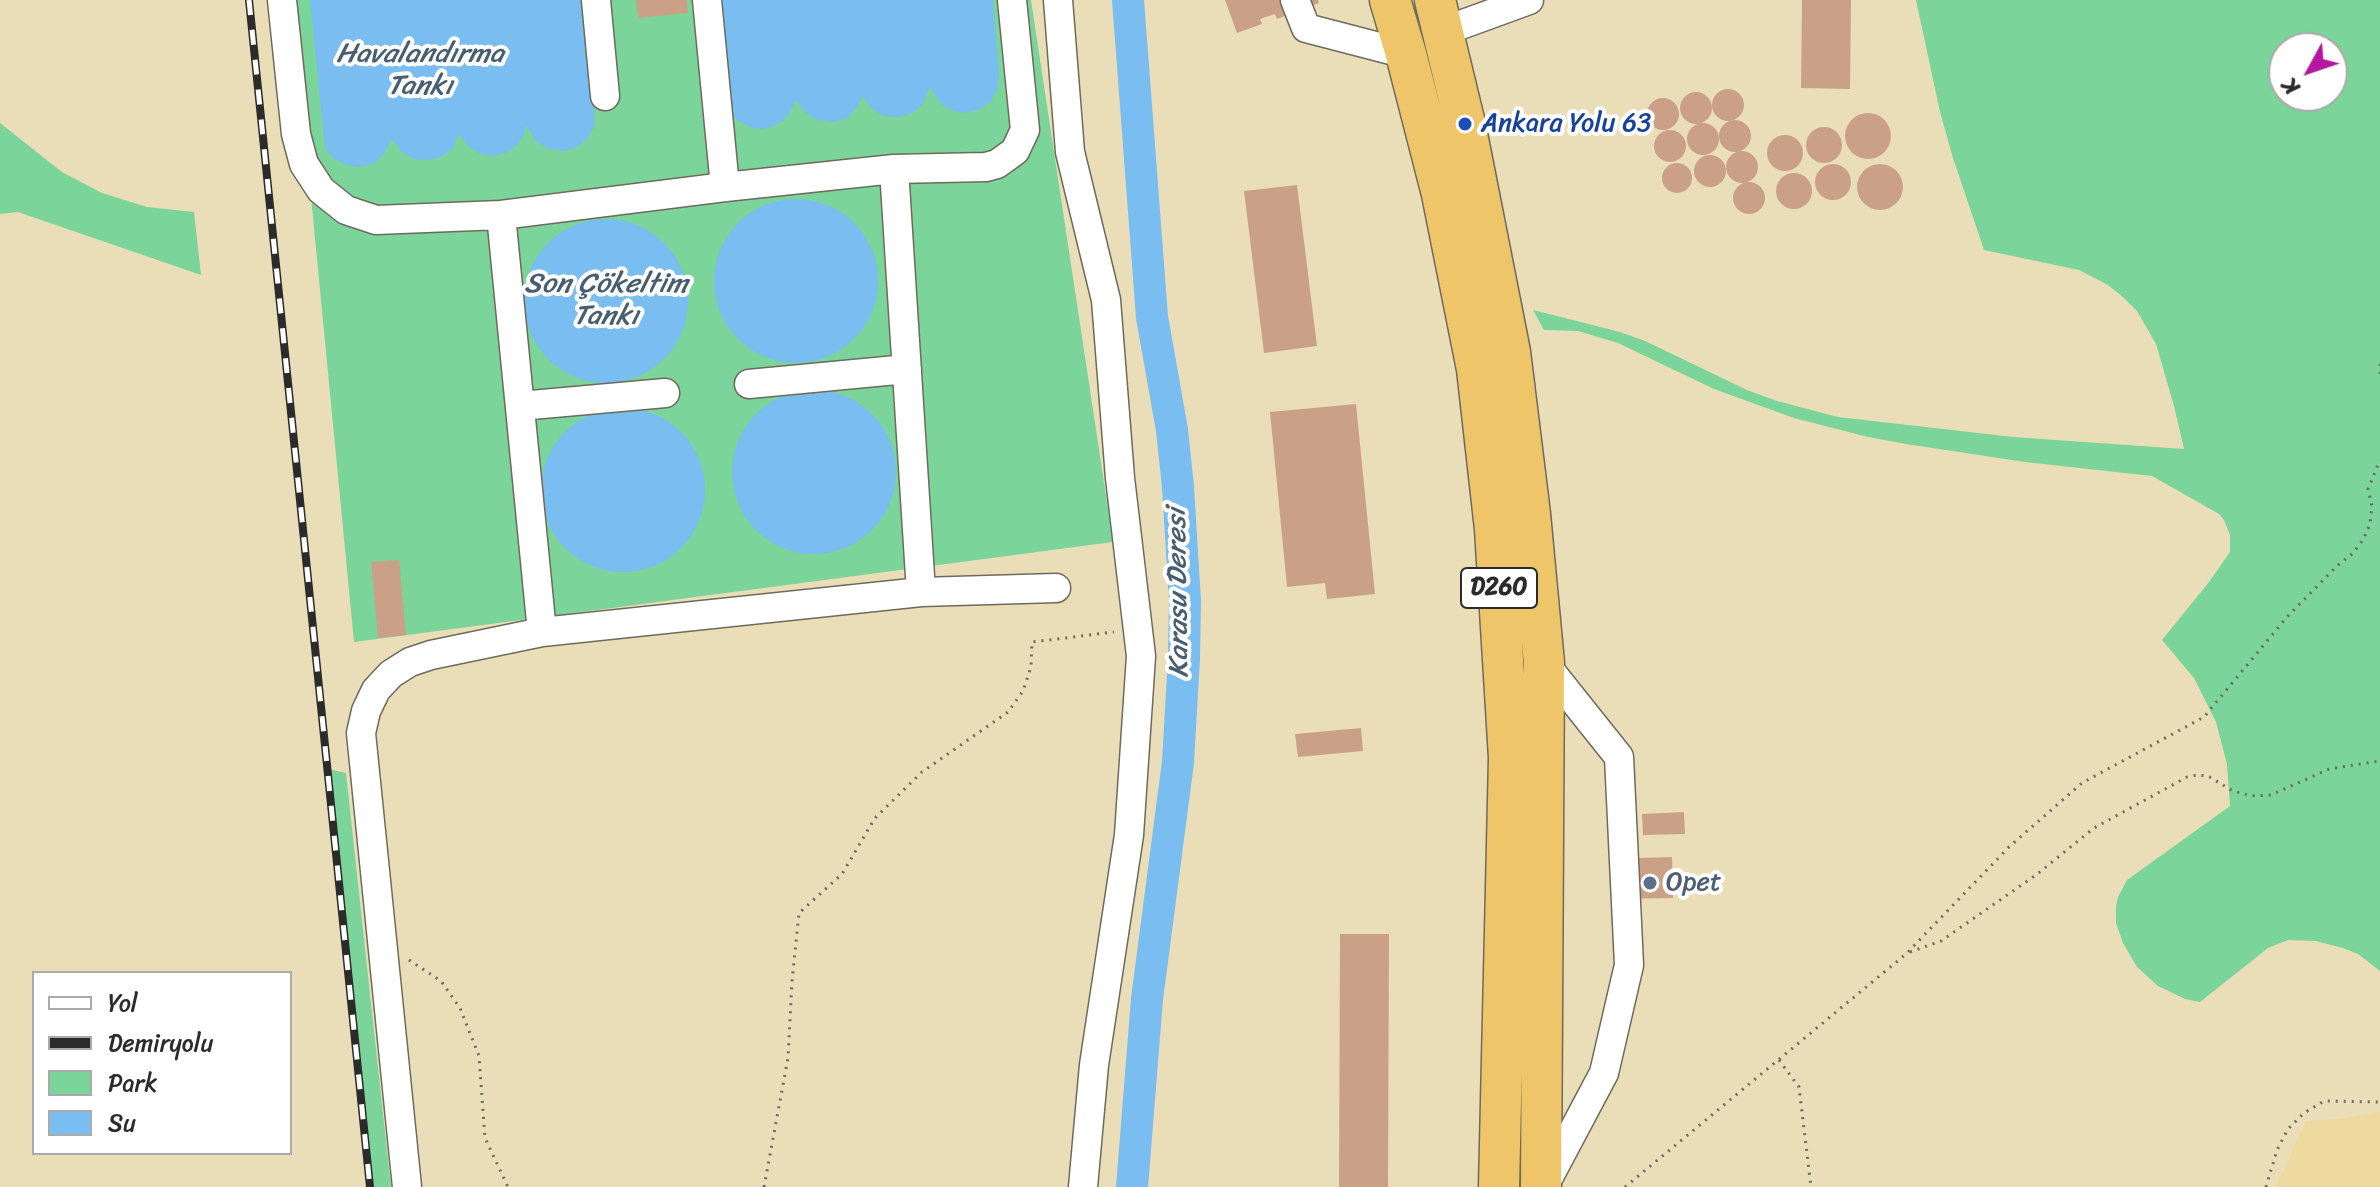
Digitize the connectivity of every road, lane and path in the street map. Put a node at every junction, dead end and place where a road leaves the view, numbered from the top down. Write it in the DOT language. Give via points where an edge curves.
graph roads {
  1 [pos="282,0"];
  2 [pos="596,0"];
  3 [pos="707,0"];
  4 [pos="1012,0"];
  5 [pos="1058,0"];
  6 [pos="1295,0"];
  7 [pos="1390,0"];
  8 [pos="1529,0"];
  9 [pos="1439,16"];
  10 [pos="1406,54"];
  11 [pos="605,96"];
  12 [pos="894,169"];
  13 [pos="725,187"];
  14 [pos="501,215"];
  15 [pos="2380,364"];
  16 [pos="907,369"];
  17 [pos="2380,377"];
  18 [pos="749,384"];
  19 [pos="665,393"];
  20 [pos="520,406"];
  21 [pos="2380,460"];
  22 [pos="1056,588"];
  23 [pos="921,592"];
  24 [pos="1138,630"];
  25 [pos="542,632"];
  26 [pos="1544,663"];
  27 [pos="2380,761"];
  28 [pos="383,951"];
  29 [pos="1906,954"];
  30 [pos="1779,1060"];
  31 [pos="2380,1102"];
  32 [pos="407,1187"];
  33 [pos="508,1187"];
  34 [pos="764,1187"];
  35 [pos="1083,1187"];
  36 [pos="1499,1187"];
  37 [pos="1542,1187"];
  38 [pos="1625,1187"];
  39 [pos="1811,1187"];
  40 [pos="2266,1187"];
  1 -- 14 [label="lane" via="296,134 304,164 321,190 346,210 376,220"];
  2 -- 11 [label="lane"];
  3 -- 13 [label="lane"];
  4 -- 12 [label="lane" via="1025,119 1015,151 986,167"];
  5 -- 24 [label="lane" via="1070,152 1106,300"];
  6 -- 10 [label="lane" via="1306,28"];
  7 -- 10 [label="highway, D260"];
  8 -- 9 [label="lane"];
  9 -- 26 [label="highway, D260" via="1510,352"];
  10 -- 36 [label="highway, D260" via="1442,194 1477,369 1495,529 1509,758"];
  12 -- 13 [label="lane"];
  12 -- 16 [label="lane"];
  13 -- 14 [label="lane"];
  14 -- 20 [label="lane"];
  15 -- 17 [label="path"];
  16 -- 18 [label="lane"];
  16 -- 23 [label="lane"];
  19 -- 20 [label="lane"];
  20 -- 25 [label="lane"];
  21 -- 29 [label="path" via="2368,489 2372,506 2363,540 2287,617 2204,717 2082,783 2009,847"];
  22 -- 23 [label="lane"];
  23 -- 25 [label="lane"];
  24 -- 34 [label="path" via="1032,642 1023,691 1008,712 922,772 875,818 842,874 799,913 788,1058"];
  24 -- 35 [label="lane" via="1141,656 1129,835 1094,1065"];
  25 -- 28 [label="lane" via="410,662 376,690 361,733"];
  26 -- 37 [label="highway, D260"];
  26 -- 37 [label="lane" via="1619,757 1629,965 1604,1073"];
  27 -- 29 [label="path" via="2329,769 2271,795 2233,791 2208,776 2187,777 2094,828 1941,941"];
  28 -- 32 [label="lane"];
  28 -- 33 [label="path" via="414,961 441,981 460,1008 479,1056 485,1138"];
  29 -- 30 [label="path"];
  30 -- 38 [label="path"];
  30 -- 39 [label="path" via="1799,1087"];
  31 -- 40 [label="path" via="2324,1101 2304,1113 2277,1150"];
}
